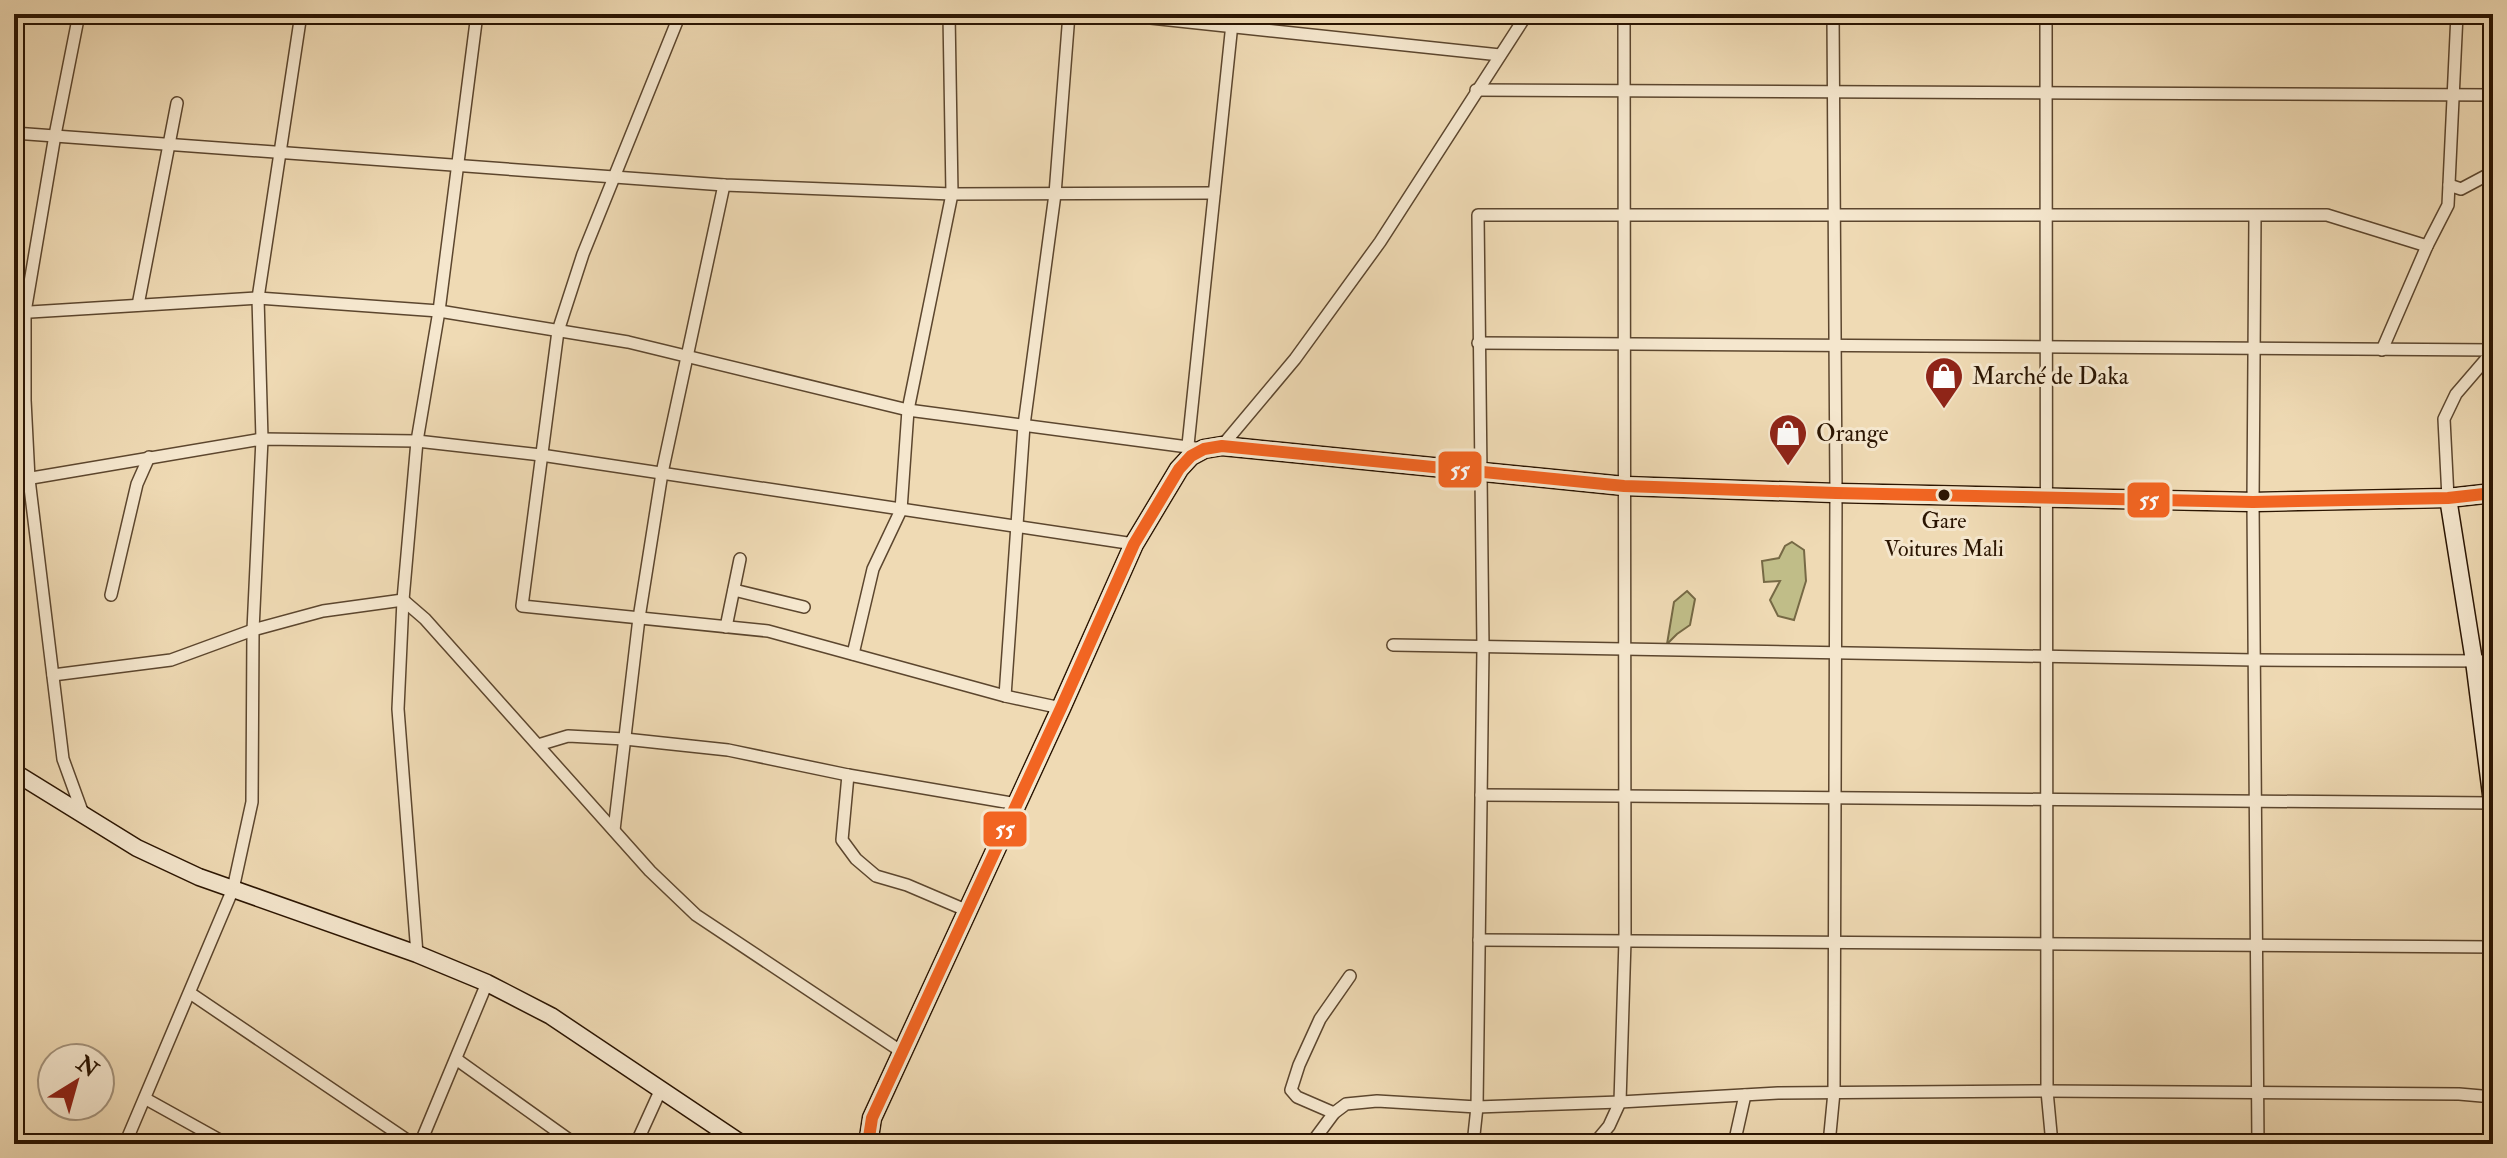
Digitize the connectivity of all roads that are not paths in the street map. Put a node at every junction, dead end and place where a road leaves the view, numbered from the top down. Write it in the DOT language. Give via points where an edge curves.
graph roads {
  1 [pos="79,14"];
  2 [pos="301,14"];
  3 [pos="477,14"];
  4 [pos="680,14"];
  5 [pos="949,14"];
  6 [pos="1069,14"];
  7 [pos="1113,14"];
  8 [pos="1527,14"];
  9 [pos="1624,14"];
  10 [pos="1833,14"];
  11 [pos="2046,14"];
  12 [pos="2457,14"];
  13 [pos="1233,19"];
  14 [pos="1500,55"];
  15 [pos="1476,90"];
  16 [pos="1624,91"];
  17 [pos="1833,92"];
  18 [pos="2047,93"];
  19 [pos="2453,95"];
  20 [pos="2493,95"];
  21 [pos="177,103"];
  22 [pos="14,133"];
  23 [pos="55,135"];
  24 [pos="169,144"];
  25 [pos="280,153"];
  26 [pos="458,166"];
  27 [pos="2493,172"];
  28 [pos="614,177"];
  29 [pos="724,185"];
  30 [pos="2449,185"];
  31 [pos="1214,193"];
  32 [pos="952,194"];
  33 [pos="1055,194"];
  34 [pos="1623,215"];
  35 [pos="1834,215"];
  36 [pos="2046,215"];
  37 [pos="2255,216"];
  38 [pos="2427,246"];
  39 [pos="258,298"];
  40 [pos="138,305"];
  41 [pos="439,311"];
  42 [pos="20,312"];
  43 [pos="558,331"];
  44 [pos="1478,343"];
  45 [pos="1623,344"];
  46 [pos="1835,346"];
  47 [pos="2046,347"];
  48 [pos="2254,349"];
  49 [pos="2382,350"];
  50 [pos="2493,351"];
  51 [pos="685,356"];
  52 [pos="908,410"];
  53 [pos="1024,425"];
  54 [pos="262,439"];
  55 [pos="417,441"];
  56 [pos="1204,446"];
  57 [pos="541,455"];
  58 [pos="149,457"];
  59 [pos="662,473"];
  60 [pos="1481,473"];
  61 [pos="29,479"];
  62 [pos="14,481"];
  63 [pos="1624,486"];
  64 [pos="1836,493"];
  65 [pos="2493,493"];
  66 [pos="2047,498"];
  67 [pos="2448,498"];
  68 [pos="2253,502"];
  69 [pos="901,510"];
  70 [pos="1017,528"];
  71 [pos="1134,544"];
  72 [pos="740,559"];
  73 [pos="734,590"];
  74 [pos="111,595"];
  75 [pos="403,600"];
  76 [pos="804,607"];
  77 [pos="639,618"];
  78 [pos="726,627"];
  79 [pos="253,630"];
  80 [pos="1393,645"];
  81 [pos="1483,648"];
  82 [pos="1625,650"];
  83 [pos="853,654"];
  84 [pos="1836,654"];
  85 [pos="2046,657"];
  86 [pos="2255,660"];
  87 [pos="2474,661"];
  88 [pos="2493,661"];
  89 [pos="53,675"];
  90 [pos="1005,696"];
  91 [pos="1061,708"];
  92 [pos="625,739"];
  93 [pos="538,745"];
  94 [pos="14,772"];
  95 [pos="848,775"];
  96 [pos="1481,795"];
  97 [pos="1624,795"];
  98 [pos="1835,797"];
  99 [pos="2046,799"];
  100 [pos="2256,801"];
  101 [pos="2492,803"];
  102 [pos="1017,804"];
  103 [pos="2493,810"];
  104 [pos="83,815"];
  105 [pos="614,830"];
  106 [pos="233,889"];
  107 [pos="968,911"];
  108 [pos="1479,940"];
  109 [pos="1625,940"];
  110 [pos="1834,942"];
  111 [pos="2047,944"];
  112 [pos="2257,945"];
  113 [pos="2493,947"];
  114 [pos="417,954"];
  115 [pos="1350,976"];
  116 [pos="487,983"];
  117 [pos="190,993"];
  118 [pos="902,1052"];
  119 [pos="456,1059"];
  120 [pos="661,1089"];
  121 [pos="2047,1091"];
  122 [pos="1834,1092"];
  123 [pos="2259,1092"];
  124 [pos="1745,1095"];
  125 [pos="2493,1097"];
  126 [pos="146,1099"];
  127 [pos="1620,1102"];
  128 [pos="1477,1107"];
  129 [pos="1334,1113"];
  130 [pos="125,1144"];
  131 [pos="227,1144"];
  132 [pos="413,1144"];
  133 [pos="420,1144"];
  134 [pos="575,1144"];
  135 [pos="636,1144"];
  136 [pos="742,1144"];
  137 [pos="868,1144"];
  138 [pos="1311,1144"];
  139 [pos="1473,1144"];
  140 [pos="1594,1144"];
  141 [pos="1734,1144"];
  142 [pos="1829,1144"];
  143 [pos="2052,1144"];
  144 [pos="2258,1144"];
  1 -- 23 [label="street"];
  2 -- 25 [label="street"];
  3 -- 26 [label="street"];
  4 -- 28 [label="street"];
  5 -- 32 [label="street"];
  6 -- 33 [label="street"];
  7 -- 13 [label="street"];
  8 -- 14 [label="street"];
  9 -- 16 [label="street"];
  10 -- 17 [label="street"];
  11 -- 18 [label="street"];
  12 -- 19 [label="street"];
  13 -- 14 [label="street"];
  13 -- 31 [label="street"];
  14 -- 15 [label="street"];
  15 -- 16 [label="street"];
  15 -- 56 [label="street" via="1380,242 1295,359"];
  16 -- 17 [label="street"];
  16 -- 34 [label="street"];
  17 -- 18 [label="street"];
  17 -- 35 [label="street"];
  18 -- 19 [label="street"];
  18 -- 36 [label="street"];
  19 -- 20 [label="street"];
  19 -- 30 [label="street"];
  21 -- 24 [label="street"];
  22 -- 23 [label="street"];
  23 -- 24 [label="street"];
  23 -- 42 [label="street"];
  24 -- 25 [label="street"];
  24 -- 40 [label="street"];
  25 -- 26 [label="street"];
  25 -- 39 [label="street"];
  26 -- 28 [label="street"];
  26 -- 41 [label="street"];
  27 -- 30 [label="street" via="2461,189"];
  28 -- 29 [label="street"];
  28 -- 43 [label="street"];
  29 -- 32 [label="street"];
  29 -- 51 [label="street"];
  30 -- 38 [label="street" via="2448,205"];
  31 -- 33 [label="street"];
  31 -- 56 [label="street"];
  32 -- 33 [label="street"];
  32 -- 52 [label="street"];
  33 -- 53 [label="street"];
  34 -- 35 [label="street"];
  34 -- 44 [label="street" via="1478,215"];
  34 -- 45 [label="street"];
  35 -- 36 [label="street"];
  35 -- 46 [label="street"];
  36 -- 37 [label="street"];
  36 -- 47 [label="street"];
  37 -- 38 [label="street" via="2327,215"];
  37 -- 48 [label="street"];
  38 -- 49 [label="street"];
  39 -- 40 [label="street"];
  39 -- 41 [label="street"];
  39 -- 54 [label="street"];
  40 -- 42 [label="street"];
  41 -- 43 [label="street"];
  41 -- 55 [label="street"];
  42 -- 61 [label="street"];
  43 -- 51 [label="street"];
  43 -- 57 [label="street"];
  44 -- 45 [label="street"];
  44 -- 60 [label="street"];
  45 -- 46 [label="street"];
  45 -- 63 [label="street"];
  46 -- 47 [label="street"];
  46 -- 64 [label="street"];
  47 -- 48 [label="street"];
  47 -- 66 [label="street"];
  48 -- 49 [label="street"];
  48 -- 68 [label="street"];
  49 -- 50 [label="street"];
  50 -- 67 [label="street" via="2456,394 2444,419"];
  51 -- 52 [label="street"];
  51 -- 59 [label="street"];
  52 -- 53 [label="street"];
  52 -- 69 [label="street"];
  53 -- 56 [label="street"];
  53 -- 70 [label="street"];
  54 -- 55 [label="street"];
  54 -- 58 [label="street"];
  54 -- 79 [label="street"];
  55 -- 57 [label="street"];
  55 -- 75 [label="street"];
  56 -- 60 [label="main road"];
  56 -- 71 [label="main road" via="1179,469"];
  57 -- 59 [label="street"];
  57 -- 77 [label="street" via="522,606"];
  58 -- 61 [label="street"];
  58 -- 74 [label="street" via="137,484"];
  59 -- 69 [label="street"];
  59 -- 77 [label="street"];
  60 -- 63 [label="main road"];
  60 -- 81 [label="street"];
  61 -- 62 [label="street"];
  61 -- 89 [label="street"];
  63 -- 64 [label="main road"];
  63 -- 82 [label="street"];
  64 -- 66 [label="main road"];
  64 -- 84 [label="street"];
  65 -- 67 [label="main road"];
  66 -- 68 [label="main road"];
  66 -- 85 [label="street"];
  67 -- 68 [label="main road"];
  67 -- 87 [label="street"];
  68 -- 86 [label="street"];
  69 -- 70 [label="street"];
  69 -- 83 [label="street" via="873,569"];
  70 -- 71 [label="street"];
  70 -- 90 [label="street"];
  71 -- 91 [label="main road"];
  72 -- 73 [label="street"];
  73 -- 76 [label="street"];
  73 -- 78 [label="street"];
  75 -- 79 [label="street" via="323,611"];
  75 -- 93 [label="street"];
  75 -- 114 [label="street" via="398,709"];
  77 -- 78 [label="street"];
  77 -- 92 [label="street"];
  78 -- 83 [label="street" via="768,631"];
  79 -- 89 [label="street" via="171,660"];
  79 -- 106 [label="street" via="252,802"];
  80 -- 81 [label="street"];
  81 -- 82 [label="street"];
  81 -- 96 [label="street"];
  82 -- 84 [label="street"];
  82 -- 97 [label="street"];
  83 -- 90 [label="street"];
  84 -- 85 [label="street"];
  84 -- 98 [label="street"];
  85 -- 86 [label="street"];
  85 -- 99 [label="street"];
  86 -- 87 [label="street"];
  86 -- 100 [label="street"];
  87 -- 88 [label="street"];
  87 -- 101 [label="street"];
  89 -- 104 [label="street" via="63,759"];
  90 -- 91 [label="street"];
  91 -- 102 [label="main road"];
  92 -- 93 [label="street" via="568,736"];
  92 -- 95 [label="street" via="728,750"];
  92 -- 105 [label="street"];
  93 -- 105 [label="street"];
  94 -- 104 [label="street"];
  95 -- 102 [label="street"];
  95 -- 107 [label="street" via="842,840 856,859 876,876"];
  96 -- 97 [label="street"];
  96 -- 108 [label="street"];
  97 -- 98 [label="street"];
  97 -- 109 [label="street"];
  98 -- 99 [label="street"];
  98 -- 110 [label="street"];
  99 -- 100 [label="street"];
  99 -- 111 [label="street"];
  100 -- 101 [label="street"];
  100 -- 112 [label="street"];
  101 -- 103 [label="street"];
  102 -- 107 [label="main road"];
  104 -- 106 [label="street" via="137,848"];
  105 -- 118 [label="street" via="696,915"];
  106 -- 114 [label="street"];
  106 -- 117 [label="street"];
  107 -- 118 [label="main road"];
  108 -- 109 [label="street"];
  108 -- 128 [label="street"];
  109 -- 110 [label="street"];
  109 -- 127 [label="street"];
  110 -- 111 [label="street"];
  110 -- 122 [label="street"];
  111 -- 112 [label="street"];
  111 -- 121 [label="street"];
  112 -- 113 [label="street"];
  112 -- 123 [label="street"];
  114 -- 116 [label="street"];
  115 -- 129 [label="street" via="1320,1019 1291,1090"];
  116 -- 119 [label="street"];
  116 -- 120 [label="street" via="551,1016"];
  117 -- 126 [label="street"];
  117 -- 132 [label="street"];
  118 -- 137 [label="main road" via="872,1118"];
  119 -- 133 [label="street"];
  119 -- 134 [label="street"];
  120 -- 135 [label="street"];
  120 -- 136 [label="street"];
  121 -- 122 [label="street"];
  121 -- 123 [label="street"];
  121 -- 143 [label="street"];
  122 -- 124 [label="street"];
  122 -- 142 [label="street"];
  123 -- 125 [label="street"];
  123 -- 144 [label="street"];
  124 -- 127 [label="street"];
  124 -- 141 [label="street"];
  126 -- 130 [label="street"];
  126 -- 131 [label="street"];
  127 -- 128 [label="street"];
  127 -- 140 [label="street"];
  128 -- 129 [label="street" via="1377,1101 1346,1104"];
  128 -- 139 [label="street"];
  129 -- 138 [label="street"];
}
